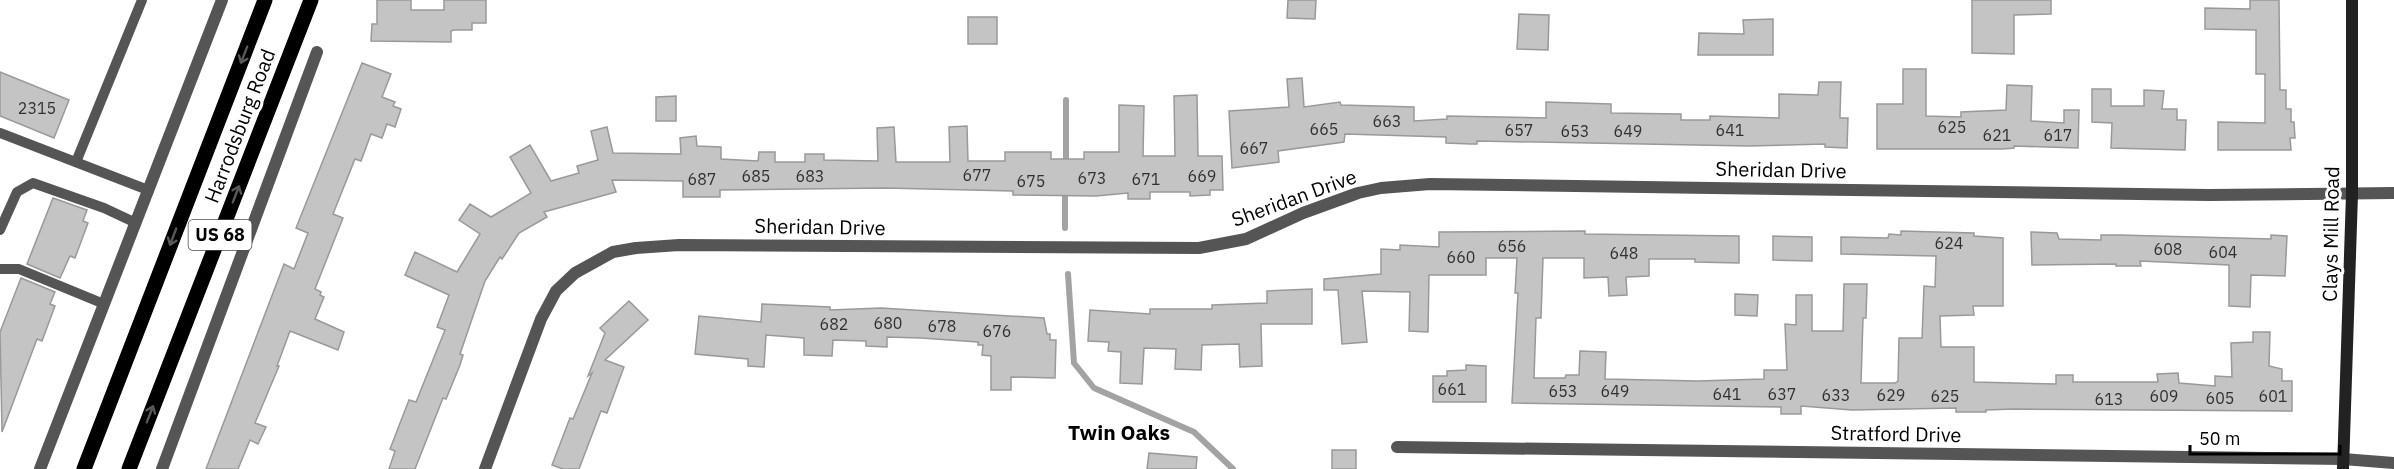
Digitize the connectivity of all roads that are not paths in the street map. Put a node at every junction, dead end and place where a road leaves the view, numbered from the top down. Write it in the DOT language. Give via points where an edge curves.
graph roads {
  1 [pos="142,0"];
  2 [pos="222,0"];
  3 [pos="265,0"];
  4 [pos="312,0"];
  5 [pos="2352,0"];
  6 [pos="317,51"];
  7 [pos="0,133"];
  8 [pos="76,162"];
  9 [pos="148,190"];
  10 [pos="2394,193"];
  11 [pos="2352,194"];
  12 [pos="136,223"];
  13 [pos="0,230"];
  14 [pos="0,269"];
  15 [pos="104,304"];
  16 [pos="1397,447"];
  17 [pos="2394,463"];
  18 [pos="2343,464"];
  19 [pos="40,469"];
  20 [pos="84,469"];
  21 [pos="129,469"];
  22 [pos="162,469"];
  23 [pos="484,469"];
  1 -- 8 [label="lane"];
  2 -- 9 [label="street"];
  3 -- 20 [label="main road, Harrodsburg Road / US 68, one-way"];
  21 -- 4 [label="main road, Harrodsburg Road / US 68, one-way"];
  5 -- 11 [label="main road, Clays Mill Road"];
  6 -- 22 [label="street"];
  7 -- 8 [label="lane"];
  8 -- 9 [label="lane"];
  9 -- 12 [label="street"];
  10 -- 11 [label="street, Sheridan Drive"];
  11 -- 18 [label="main road, Clays Mill Road"];
  11 -- 23 [label="street, Sheridan Drive" via="1430,184 1358,193 1246,239 1199,248 636,248 595,260 556,291 541,319"];
  12 -- 13 [label="lane" via="33,183 17,192"];
  12 -- 15 [label="street"];
  14 -- 15 [label="lane" via="20,269"];
  15 -- 19 [label="street"];
  16 -- 18 [label="street, Stratford Drive"];
  17 -- 18 [label="street, Stratford Drive"];
}
